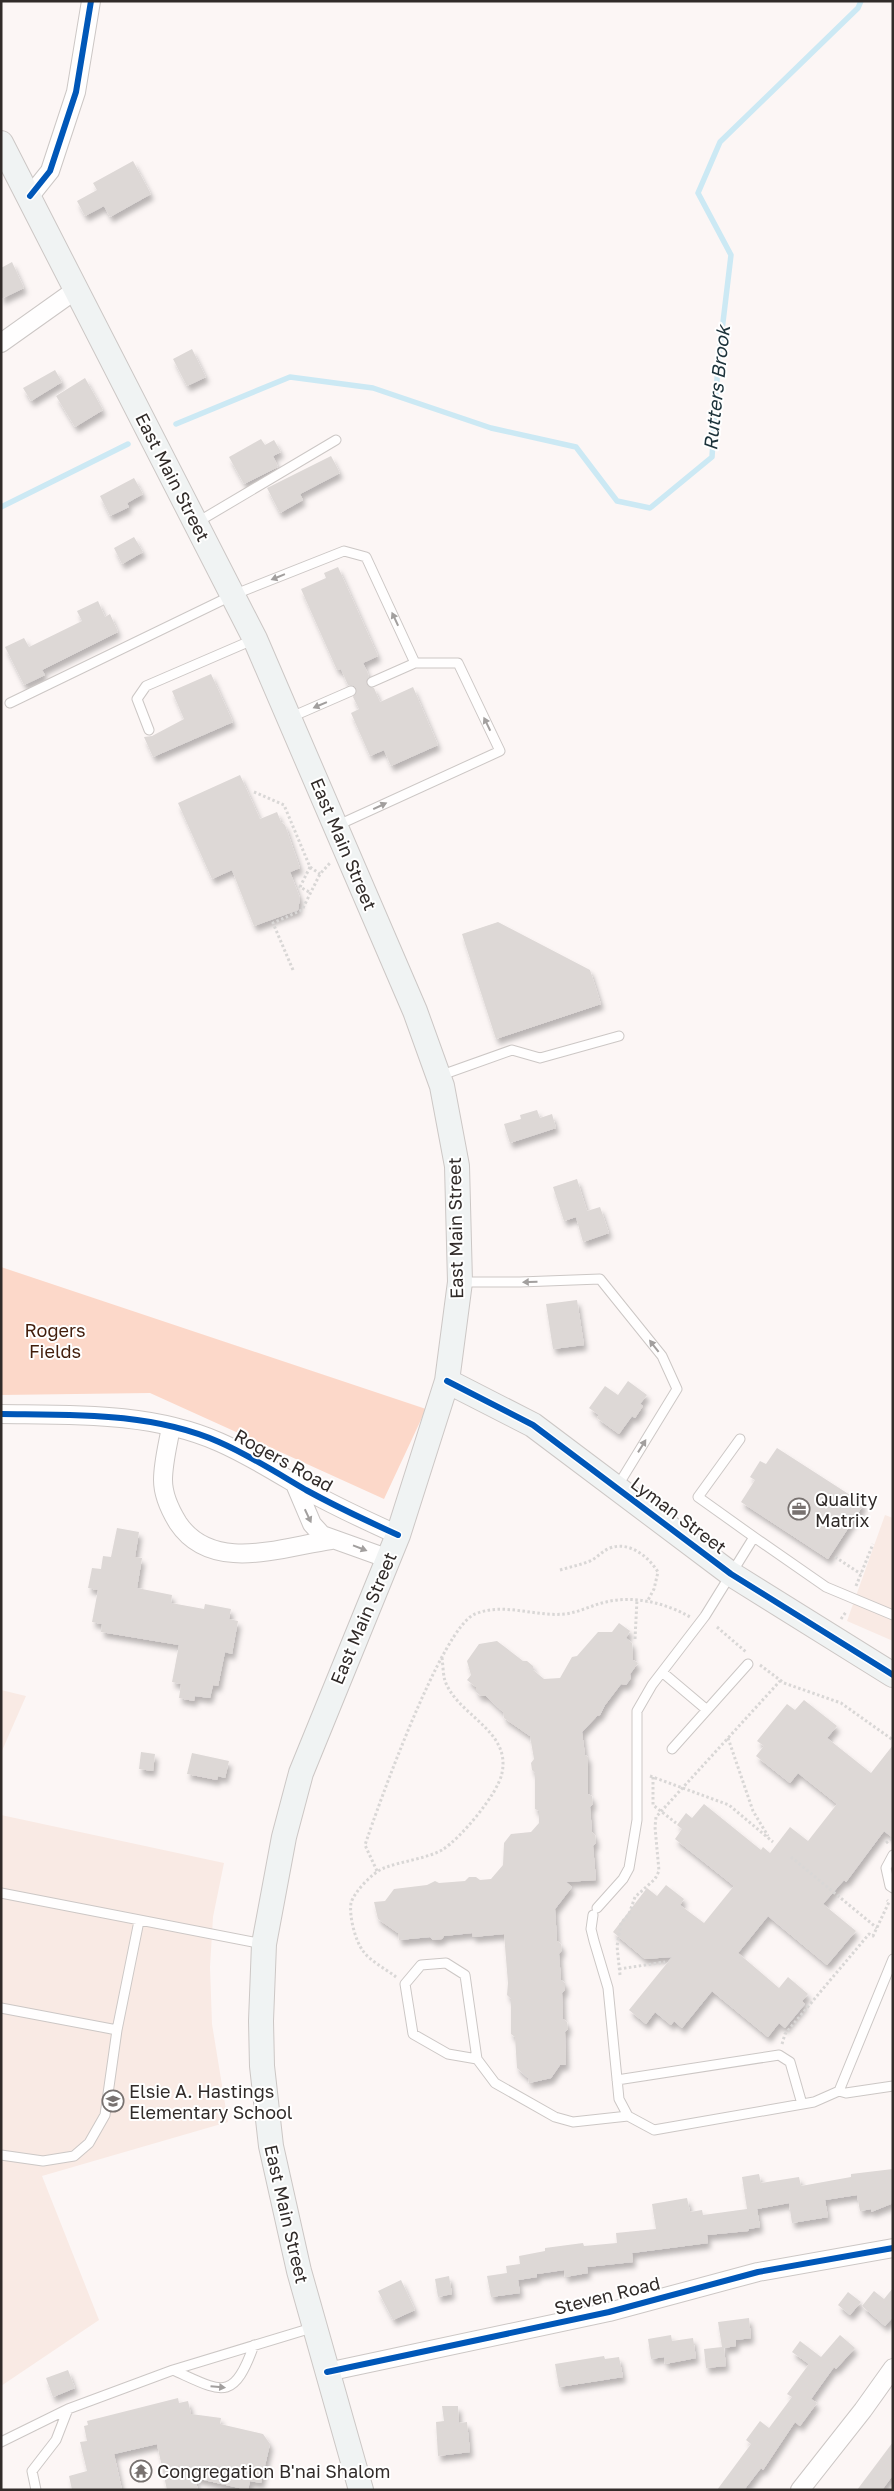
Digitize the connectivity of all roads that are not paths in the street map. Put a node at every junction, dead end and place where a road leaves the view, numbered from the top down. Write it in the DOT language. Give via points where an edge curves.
graph roads {
  1 [pos="92,1"];
  2 [pos="1,143"];
  3 [pos="30,196"];
  4 [pos="77,289"];
  5 [pos="1,343"];
  6 [pos="336,440"];
  7 [pos="196,523"];
  8 [pos="233,595"];
  9 [pos="255,639"];
  10 [pos="415,663"];
  11 [pos="372,682"];
  12 [pos="351,691"];
  13 [pos="10,703"];
  14 [pos="289,718"];
  15 [pos="149,730"];
  16 [pos="336,826"];
  17 [pos="619,1036"];
  18 [pos="439,1076"];
  19 [pos="460,1282"];
  20 [pos="447,1381"];
  21 [pos="1,1414"];
  22 [pos="171,1427"];
  23 [pos="740,1439"];
  24 [pos="295,1484"];
  25 [pos="616,1487"];
  26 [pos="398,1535"];
  27 [pos="754,1537"];
  28 [pos="331,1540"];
  29 [pos="389,1559"];
  30 [pos="731,1574"];
  31 [pos="893,1615"];
  32 [pos="749,1660"];
  33 [pos="662,1672"];
  34 [pos="893,1675"];
  35 [pos="707,1710"];
  36 [pos="672,1749"];
  37 [pos="893,1855"];
  38 [pos="893,1888"];
  39 [pos="1,1893"];
  40 [pos="139,1921"];
  41 [pos="264,1944"];
  42 [pos="893,1960"];
  43 [pos="1,2008"];
  44 [pos="117,2030"];
  45 [pos="477,2059"];
  46 [pos="617,2080"];
  47 [pos="893,2086"];
  48 [pos="839,2091"];
  49 [pos="802,2104"];
  50 [pos="628,2116"];
  51 [pos="1,2155"];
  52 [pos="893,2248"];
  53 [pos="315,2327"];
  54 [pos="254,2346"];
  55 [pos="893,2368"];
  56 [pos="173,2370"];
  57 [pos="327,2372"];
  58 [pos="68,2409"];
  59 [pos="1,2442"];
  60 [pos="36,2490"];
  61 [pos="361,2490"];
  62 [pos="800,2490"];
  1 -- 3 [label="street" via="76,92 50,171"];
  2 -- 3 [label="main road, East Main Street"];
  3 -- 4 [label="main road, East Main Street"];
  4 -- 5 [label="street"];
  4 -- 7 [label="main road, East Main Street"];
  6 -- 7 [label="lane"];
  7 -- 8 [label="main road, East Main Street"];
  8 -- 9 [label="main road, East Main Street"];
  10 -- 8 [label="lane, one-way" via="366,557 344,551"];
  8 -- 13 [label="lane"];
  9 -- 14 [label="main road, East Main Street"];
  9 -- 15 [label="lane" via="146,686 137,699"];
  10 -- 11 [label="lane"];
  16 -- 10 [label="lane, one-way" via="500,752 458,664"];
  12 -- 14 [label="lane, one-way"];
  14 -- 16 [label="main road, East Main Street"];
  16 -- 18 [label="main road, East Main Street" via="415,1011"];
  17 -- 18 [label="lane" via="540,1058 512,1050"];
  18 -- 19 [label="main road, East Main Street" via="457,1166"];
  19 -- 20 [label="main road, East Main Street"];
  25 -- 19 [label="lane, one-way" via="676,1389 662,1356 600,1279"];
  20 -- 25 [label="main road, Lyman Street" via="533,1426"];
  20 -- 26 [label="main road, East Main Street"];
  21 -- 22 [label="street, Rogers Road" via="80,1415 138,1420"];
  22 -- 24 [label="street, Rogers Road" via="219,1442"];
  22 -- 28 [label="street" via="163,1481 166,1501 183,1531 194,1540 229,1553 266,1552"];
  23 -- 27 [label="lane" via="698,1497"];
  24 -- 26 [label="street, Rogers Road"];
  24 -- 28 [label="street, one-way" via="312,1524"];
  25 -- 30 [label="main road, Lyman Street"];
  26 -- 29 [label="main road, East Main Street"];
  27 -- 30 [label="lane"];
  27 -- 31 [label="lane" via="826,1587"];
  28 -- 29 [label="street, one-way"];
  29 -- 41 [label="main road, East Main Street" via="301,1773 284,1837"];
  30 -- 33 [label="lane" via="705,1616"];
  30 -- 34 [label="main road, Lyman Street"];
  32 -- 35 [label="lane"];
  33 -- 35 [label="lane"];
  33 -- 46 [label="lane" via="637,1711 637,1820 629,1868 595,1912 591,1929 608,1988"];
  35 -- 36 [label="lane"];
  37 -- 38 [label="lane" via="886,1868"];
  39 -- 40 [label="lane"];
  40 -- 41 [label="lane"];
  40 -- 44 [label="lane"];
  41 -- 53 [label="main road, East Main Street" via="262,2066 271,2146 298,2271"];
  42 -- 48 [label="lane"];
  43 -- 44 [label="lane"];
  44 -- 51 [label="lane" via="104,2115 89,2142 74,2156 43,2161"];
  45 -- 45 [label="lane" via="465,1975 446,1963 421,1966 405,1984 413,2034 448,2054"];
  45 -- 50 [label="lane" via="495,2083 555,2117 572,2122"];
  46 -- 49 [label="lane" via="779,2054 790,2062"];
  46 -- 50 [label="lane" via="619,2099"];
  47 -- 48 [label="lane" via="846,2093"];
  48 -- 49 [label="lane"];
  49 -- 50 [label="lane" via="654,2130"];
  52 -- 57 [label="street, Steven Road" via="758,2272 610,2312"];
  53 -- 54 [label="lane"];
  53 -- 57 [label="main road, East Main Street"];
  54 -- 56 [label="lane"];
  56 -- 54 [label="lane, one-way" via="209,2386 228,2388 239,2380"];
  55 -- 62 [label="street"];
  56 -- 58 [label="lane"];
  57 -- 61 [label="main road, East Main Street"];
  58 -- 59 [label="lane"];
  58 -- 60 [label="lane" via="56,2440 32,2471"];
}
